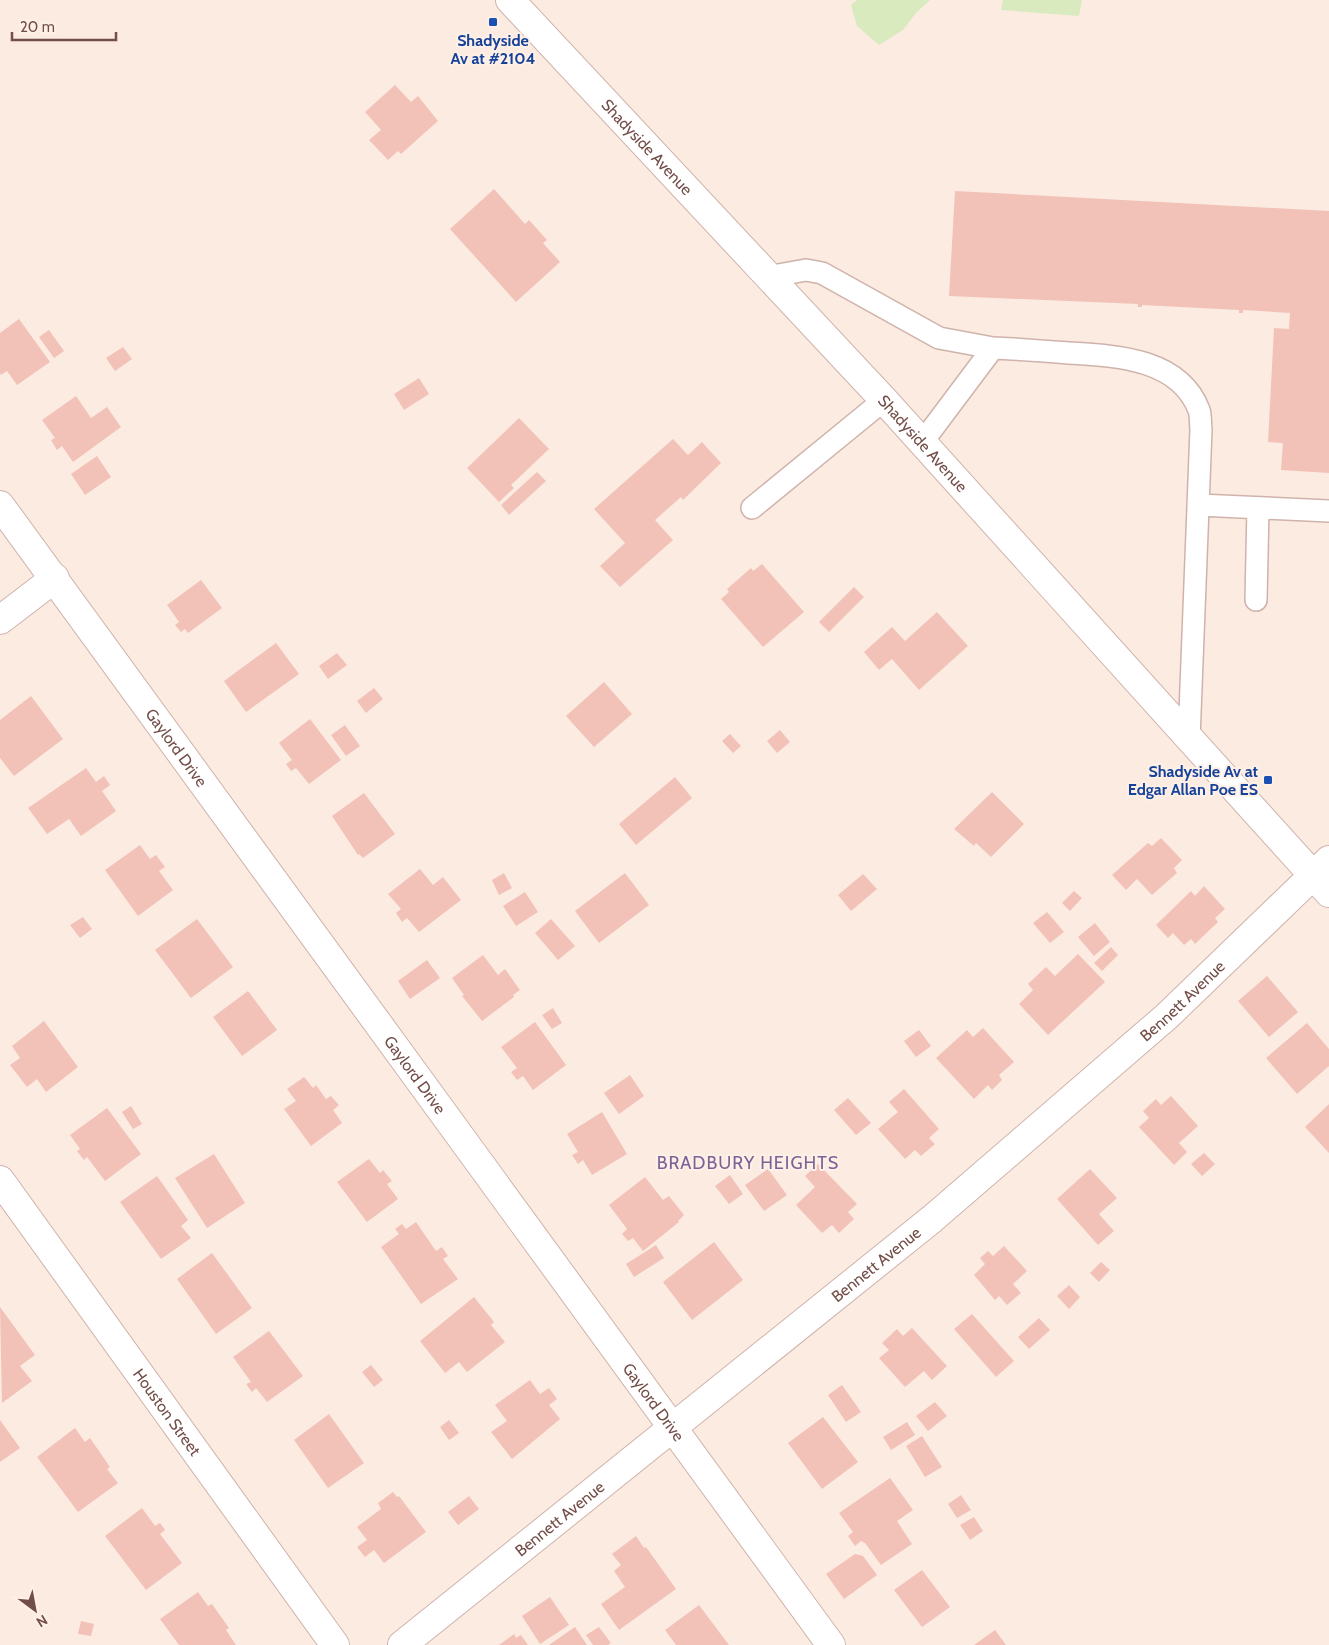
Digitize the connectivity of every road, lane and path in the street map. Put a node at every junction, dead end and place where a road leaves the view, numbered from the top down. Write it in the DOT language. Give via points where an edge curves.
graph roads {
  1 [pos="510,0"];
  2 [pos="767,277"];
  3 [pos="993,348"];
  4 [pos="884,400"];
  5 [pos="921,444"];
  6 [pos="0,505"];
  7 [pos="1199,505"];
  8 [pos="752,508"];
  9 [pos="1258,508"];
  10 [pos="1329,511"];
  11 [pos="54,578"];
  12 [pos="1256,600"];
  13 [pos="0,620"];
  14 [pos="1189,739"];
  15 [pos="1324,877"];
  16 [pos="0,1180"];
  17 [pos="672,1428"];
  18 [pos="335,1645"];
  19 [pos="402,1645"];
  20 [pos="831,1645"];
  1 -- 2 [label="street, Shadyside Avenue"];
  2 -- 3 [label="lane" via="806,270 822,273 939,338"];
  2 -- 4 [label="street, Shadyside Avenue"];
  3 -- 5 [label="lane"];
  3 -- 7 [label="lane" via="1116,356 1154,366 1170,375 1184,387 1200,410"];
  4 -- 5 [label="street, Shadyside Avenue"];
  4 -- 8 [label="lane"];
  5 -- 14 [label="street, Shadyside Avenue"];
  6 -- 11 [label="street, Gaylord Drive"];
  7 -- 9 [label="lane"];
  7 -- 14 [label="lane"];
  9 -- 10 [label="lane"];
  9 -- 12 [label="lane"];
  11 -- 13 [label="street"];
  11 -- 17 [label="street, Gaylord Drive"];
  14 -- 15 [label="street, Shadyside Avenue"];
  15 -- 17 [label="street, Bennett Avenue" via="932,1219"];
  16 -- 18 [label="street, Houston Street"];
  17 -- 19 [label="street, Bennett Avenue"];
  17 -- 20 [label="street, Gaylord Drive"];
}
